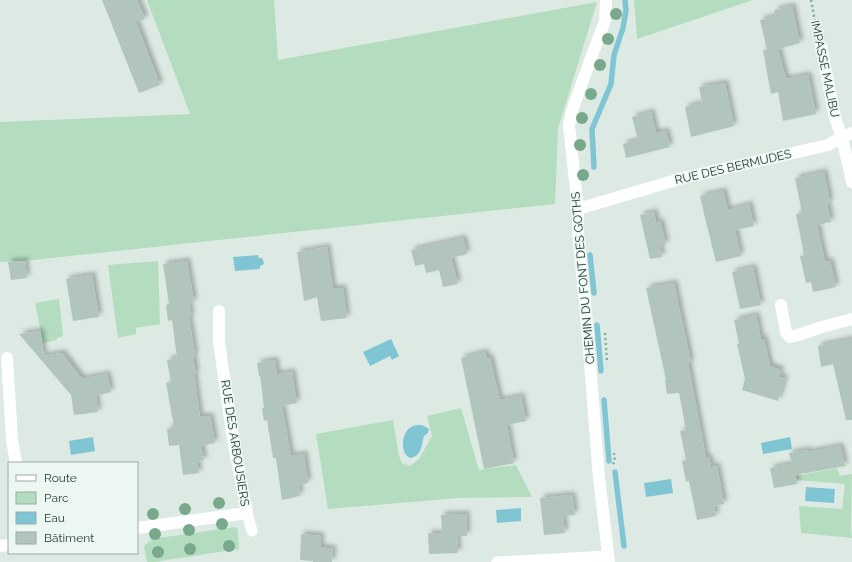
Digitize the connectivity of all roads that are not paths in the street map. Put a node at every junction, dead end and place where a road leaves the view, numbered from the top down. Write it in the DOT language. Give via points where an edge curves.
graph roads {
  1 [pos="606,0"];
  2 [pos="820,46"];
  3 [pos="847,135"];
  4 [pos="852,182"];
  5 [pos="578,209"];
  6 [pos="781,305"];
  7 [pos="219,311"];
  8 [pos="852,319"];
  9 [pos="4,357"];
  10 [pos="16,462"];
  11 [pos="247,513"];
  12 [pos="138,528"];
  13 [pos="252,531"];
  14 [pos="609,559"];
  15 [pos="497,562"];
  1 -- 5 [label="street, CHEMIN DU FONT DES GOTHS" via="605,21 590,58 569,126"];
  2 -- 3 [label="street, IMPASSE MALIBU" via="835,118"];
  3 -- 4 [label="street"];
  3 -- 5 [label="street, RUE DES BERMUDES" via="828,145 683,178"];
  5 -- 14 [label="street, CHEMIN DU FONT DES GOTHS" via="578,232"];
  6 -- 8 [label="street" via="786,332 790,337"];
  7 -- 11 [label="street, RUE DES ARBOUSIERS" via="219,342 233,440"];
  9 -- 10 [label="street"];
  11 -- 12 [label="street, RUE DES ARBOUSIERS"];
  11 -- 13 [label="lane"];
  14 -- 15 [label="lane"];
}
